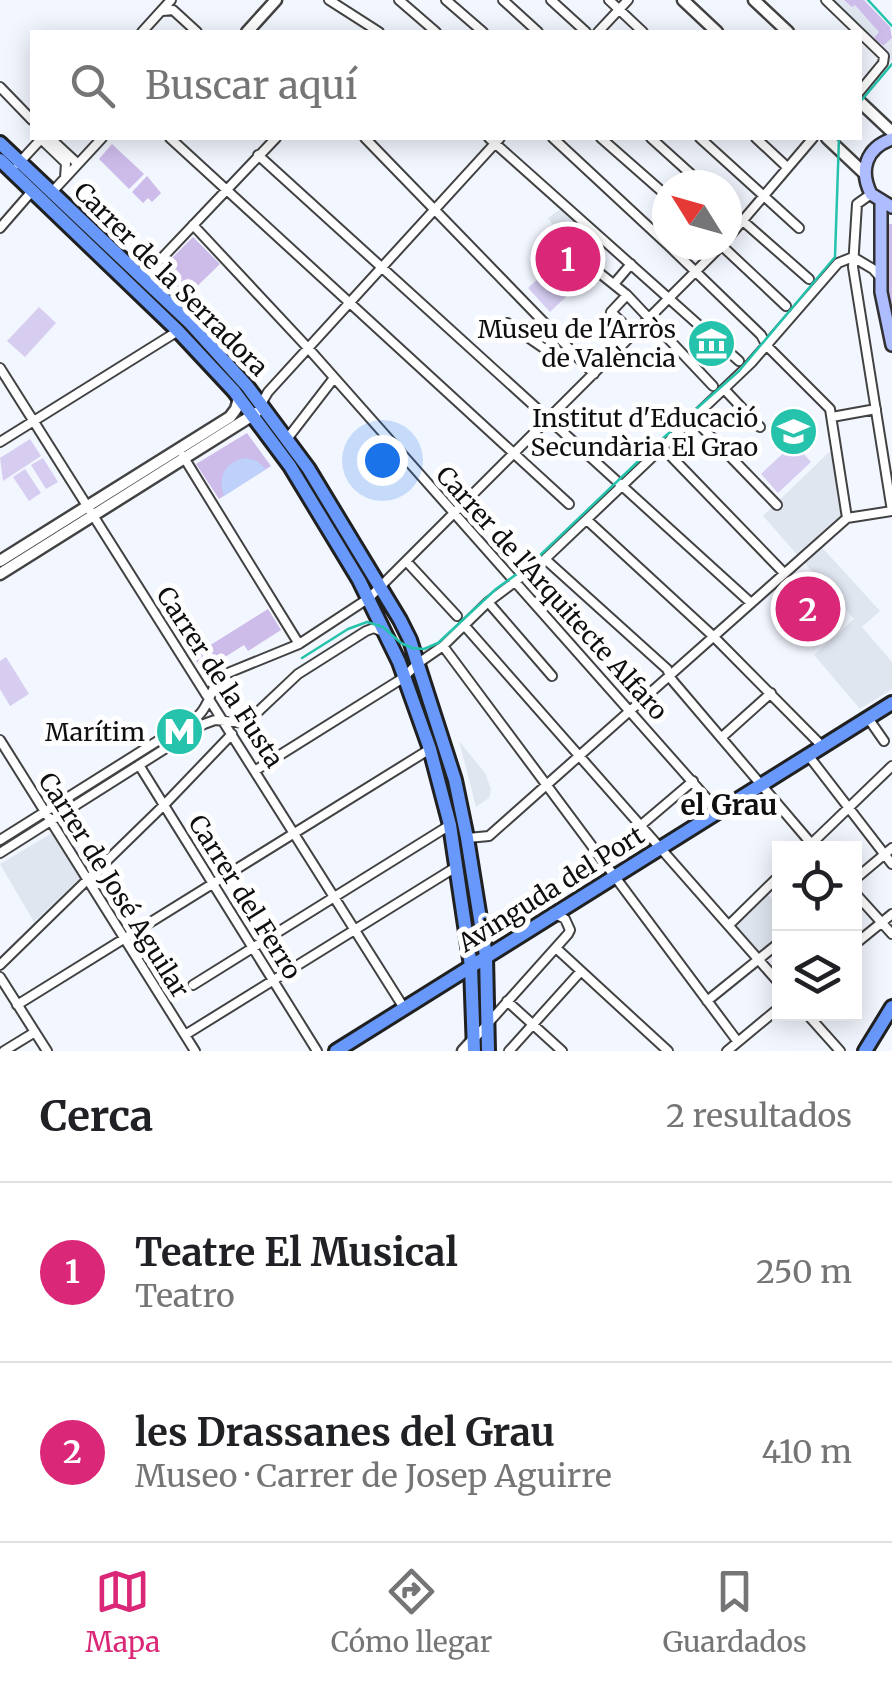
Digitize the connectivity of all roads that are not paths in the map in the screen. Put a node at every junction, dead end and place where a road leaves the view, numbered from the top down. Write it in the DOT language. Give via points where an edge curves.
graph roads {
  1 [pos="171,0"];
  2 [pos="276,0"];
  3 [pos="329,0"];
  4 [pos="398,0"];
  5 [pos="446,0"];
  6 [pos="502,0"];
  7 [pos="551,0"];
  8 [pos="609,0"];
  9 [pos="628,0"];
  10 [pos="683,0"];
  11 [pos="754,0"];
  12 [pos="826,0"];
  13 [pos="619,10"];
  14 [pos="163,11"];
  15 [pos="178,13"];
  16 [pos="366,28"];
  17 [pos="144,30"];
  18 [pos="187,30"];
  19 [pos="195,30"];
  20 [pos="254,30"];
  21 [pos="434,30"];
  22 [pos="481,30"];
  23 [pos="536,30"];
  24 [pos="584,30"];
  25 [pos="600,30"];
  26 [pos="642,30"];
  27 [pos="715,30"];
  28 [pos="786,30"];
  29 [pos="858,30"];
  30 [pos="862,34"];
  31 [pos="0,87"];
  32 [pos="862,88"];
  33 [pos="862,104"];
  34 [pos="30,118"];
  35 [pos="892,136"];
  36 [pos="40,140"];
  37 [pos="44,140"];
  38 [pos="52,140"];
  39 [pos="100,140"];
  40 [pos="172,140"];
  41 [pos="274,140"];
  42 [pos="368,140"];
  43 [pos="494,140"];
  44 [pos="496,140"];
  45 [pos="556,140"];
  46 [pos="603,140"];
  47 [pos="653,140"];
  48 [pos="702,140"];
  49 [pos="758,140"];
  50 [pos="812,140"];
  51 [pos="829,140"];
  52 [pos="0,143"];
  53 [pos="258,155"];
  54 [pos="0,160"];
  55 [pos="78,164"];
  56 [pos="17,165"];
  57 [pos="787,167"];
  58 [pos="686,170"];
  59 [pos="864,173"];
  60 [pos="65,178"];
  61 [pos="652,183"];
  62 [pos="33,190"];
  63 [pos="226,190"];
  64 [pos="53,191"];
  65 [pos="870,194"];
  66 [pos="763,196"];
  67 [pos="887,205"];
  68 [pos="435,210"];
  69 [pos="742,221"];
  70 [pos="193,225"];
  71 [pos="0,228"];
  72 [pos="799,228"];
  73 [pos="652,231"];
  74 [pos="577,255"];
  75 [pos="853,258"];
  76 [pos="683,260"];
  77 [pos="707,260"];
  78 [pos="737,260"];
  79 [pos="631,264"];
  80 [pos="383,268"];
  81 [pos="696,272"];
  82 [pos="143,278"];
  83 [pos="881,278"];
  84 [pos="809,279"];
  85 [pos="614,284"];
  86 [pos="627,294"];
  87 [pos="671,298"];
  88 [pos="350,303"];
  89 [pos="786,306"];
  90 [pos="651,316"];
  91 [pos="507,322"];
  92 [pos="178,330"];
  93 [pos="633,334"];
  94 [pos="892,345"];
  95 [pos="768,346"];
  96 [pos="308,348"];
  97 [pos="548,351"];
  98 [pos="739,361"];
  99 [pos="0,368"];
  100 [pos="594,374"];
  101 [pos="334,378"];
  102 [pos="713,386"];
  103 [pos="724,389"];
  104 [pos="239,398"];
  105 [pos="876,409"];
  106 [pos="257,410"];
  107 [pos="832,417"];
  108 [pos="693,418"];
  109 [pos="550,419"];
  110 [pos="33,421"];
  111 [pos="760,426"];
  112 [pos="288,439"];
  113 [pos="0,442"];
  114 [pos="662,447"];
  115 [pos="181,454"];
  116 [pos="514,454"];
  117 [pos="622,485"];
  118 [pos="569,504"];
  119 [pos="777,506"];
  120 [pos="90,511"];
  121 [pos="892,511"];
  122 [pos="454,514"];
  123 [pos="848,518"];
  124 [pos="586,520"];
  125 [pos="545,559"];
  126 [pos="0,561"];
  127 [pos="408,562"];
  128 [pos="784,573"];
  129 [pos="0,574"];
  130 [pos="514,581"];
  131 [pos="380,587"];
  132 [pos="369,598"];
  133 [pos="488,602"];
  134 [pos="752,602"];
  135 [pos="458,616"];
  136 [pos="464,625"];
  137 [pos="712,636"];
  138 [pos="388,637"];
  139 [pos="299,644"];
  140 [pos="443,646"];
  141 [pos="418,664"];
  142 [pos="670,675"];
  143 [pos="552,676"];
  144 [pos="403,678"];
  145 [pos="771,693"];
  146 [pos="209,700"];
  147 [pos="892,703"];
  148 [pos="628,710"];
  149 [pos="868,718"];
  150 [pos="222,721"];
  151 [pos="232,734"];
  152 [pos="722,737"];
  153 [pos="0,740"];
  154 [pos="884,741"];
  155 [pos="822,746"];
  156 [pos="430,748"];
  157 [pos="808,754"];
  158 [pos="578,755"];
  159 [pos="139,765"];
  160 [pos="892,766"];
  161 [pos="256,770"];
  162 [pos="693,782"];
  163 [pos="547,784"];
  164 [pos="761,784"];
  165 [pos="164,805"];
  166 [pos="848,806"];
  167 [pos="718,811"];
  168 [pos="47,816"];
  169 [pos="450,825"];
  170 [pos="640,826"];
  171 [pos="296,832"];
  172 [pos="467,838"];
  173 [pos="0,840"];
  174 [pos="806,841"];
  175 [pos="816,841"];
  176 [pos="660,848"];
  177 [pos="888,851"];
  178 [pos="0,853"];
  179 [pos="892,864"];
  180 [pos="456,867"];
  181 [pos="862,873"];
  182 [pos="615,876"];
  183 [pos="88,880"];
  184 [pos="213,882"];
  185 [pos="772,883"];
  186 [pos="335,896"];
  187 [pos="862,901"];
  188 [pos="553,914"];
  189 [pos="892,914"];
  190 [pos="882,922"];
  191 [pos="728,925"];
  192 [pos="355,928"];
  193 [pos="892,934"];
  194 [pos="862,938"];
  195 [pos="124,939"];
  196 [pos="254,946"];
  197 [pos="556,948"];
  198 [pos="772,948"];
  199 [pos="486,956"];
  200 [pos="758,959"];
  201 [pos="0,965"];
  202 [pos="471,966"];
  203 [pos="581,971"];
  204 [pos="772,975"];
  205 [pos="0,978"];
  206 [pos="274,980"];
  207 [pos="192,984"];
  208 [pos="507,1001"];
  209 [pos="707,1001"];
  210 [pos="18,1005"];
  211 [pos="404,1008"];
  212 [pos="892,1008"];
  213 [pos="772,1014"];
  214 [pos="814,1021"];
  215 [pos="488,1023"];
  216 [pos="533,1024"];
  217 [pos="35,1032"];
  218 [pos="185,1035"];
  219 [pos="738,1042"];
  220 [pos="474,1045"];
  221 [pos="4,1051"];
  222 [pos="47,1051"];
  223 [pos="195,1051"];
  224 [pos="317,1051"];
  225 [pos="336,1051"];
  226 [pos="463,1051"];
  227 [pos="488,1051"];
  228 [pos="508,1051"];
  229 [pos="562,1051"];
  230 [pos="668,1051"];
  231 [pos="727,1051"];
  232 [pos="840,1051"];
  233 [pos="865,1051"];
  1 -- 14 [label="street"];
  2 -- 20 [label="street"];
  3 -- 16 [label="street"];
  4 -- 21 [label="street"];
  5 -- 22 [label="street"];
  6 -- 23 [label="street"];
  7 -- 24 [label="street"];
  8 -- 13 [label="street"];
  9 -- 13 [label="street"];
  10 -- 27 [label="street"];
  11 -- 28 [label="street"];
  12 -- 29 [label="street"];
  13 -- 25 [label="street"];
  13 -- 26 [label="street"];
  14 -- 15 [label="street"];
  14 -- 17 [label="street"];
  15 -- 18 [label="street"];
  15 -- 19 [label="street"];
  30 -- 32 [label="street" via="884,56"];
  31 -- 34 [label="street"];
  33 -- 35 [label="street"];
  35 -- 59 [label="main road" via="873,149"];
  36 -- 56 [label="street"];
  37 -- 60 [label="street" via="66,163"];
  38 -- 55 [label="street"];
  39 -- 55 [label="street"];
  40 -- 63 [label="street"];
  41 -- 53 [label="street"];
  42 -- 68 [label="street"];
  43 -- 68 [label="street"];
  44 -- 79 [label="street"];
  45 -- 73 [label="street"];
  46 -- 61 [label="street"];
  47 -- 58 [label="street"];
  48 -- 66 [label="street"];
  49 -- 57 [label="street"];
  50 -- 57 [label="street"];
  51 -- 59 [label="street"];
  52 -- 56 [label="main road, Carrer de la Serradora"];
  53 -- 63 [label="street"];
  53 -- 80 [label="street"];
  54 -- 56 [label="main road, Carrer de la Serradora"];
  55 -- 60 [label="street"];
  56 -- 62 [label="main road, Carrer de la Serradora"];
  56 -- 64 [label="main road, Carrer de la Serradora"];
  57 -- 66 [label="street"];
  59 -- 65 [label="main road"];
  60 -- 64 [label="street"];
  62 -- 71 [label="street"];
  62 -- 92 [label="main road, Carrer de la Serradora"];
  63 -- 70 [label="street"];
  63 -- 88 [label="street"];
  64 -- 82 [label="main road, Carrer de la Serradora"];
  65 -- 67 [label="main road"];
  65 -- 75 [label="street" via="857,204"];
  66 -- 69 [label="street"];
  66 -- 72 [label="street"];
  67 -- 83 [label="main road"];
  68 -- 80 [label="street"];
  68 -- 100 [label="street"];
  69 -- 84 [label="street"];
  70 -- 82 [label="street"];
  70 -- 96 [label="street, Carrer de l'Arquitecte Alfaro"];
  74 -- 85 [label="street"];
  75 -- 83 [label="street"];
  75 -- 95 [label="street" via="838,262"];
  75 -- 105 [label="street"];
  76 -- 81 [label="street"];
  77 -- 81 [label="street"];
  78 -- 89 [label="street"];
  79 -- 85 [label="street"];
  79 -- 87 [label="street"];
  80 -- 88 [label="street"];
  80 -- 109 [label="street"];
  81 -- 87 [label="street"];
  81 -- 95 [label="street"];
  82 -- 106 [label="main road, Carrer de la Serradora" via="191,324"];
  83 -- 94 [label="main road"];
  85 -- 86 [label="street"];
  86 -- 90 [label="street"];
  86 -- 93 [label="street" via="611,312"];
  87 -- 90 [label="street"];
  87 -- 98 [label="street"];
  88 -- 96 [label="street"];
  88 -- 116 [label="street"];
  90 -- 93 [label="street"];
  90 -- 102 [label="street"];
  91 -- 97 [label="street"];
  92 -- 104 [label="main road, Carrer de la Serradora"];
  92 -- 110 [label="street"];
  93 -- 100 [label="street"];
  95 -- 103 [label="street"];
  95 -- 107 [label="street"];
  96 -- 101 [label="street, Carrer de l'Arquitecte Alfaro"];
  96 -- 106 [label="street"];
  99 -- 110 [label="street, Carrer de la Fusta"];
  100 -- 109 [label="street"];
  101 -- 112 [label="street"];
  101 -- 122 [label="street, Carrer de l'Arquitecte Alfaro"];
  103 -- 108 [label="street"];
  103 -- 111 [label="street"];
  104 -- 106 [label="main road, Carrer de la Serradora"];
  104 -- 115 [label="street" via="234,414"];
  105 -- 107 [label="street"];
  105 -- 121 [label="street"];
  106 -- 112 [label="main road, Carrer de la Serradora"];
  106 -- 115 [label="street"];
  106 -- 132 [label="main road, Carrer de la Serradora"];
  107 -- 123 [label="street"];
  108 -- 114 [label="street"];
  108 -- 119 [label="street"];
  109 -- 116 [label="street"];
  109 -- 117 [label="street"];
  110 -- 113 [label="street"];
  110 -- 120 [label="street, Carrer de la Fusta"];
  112 -- 131 [label="main road, Carrer de la Serradora"];
  114 -- 117 [label="street"];
  114 -- 128 [label="street"];
  115 -- 120 [label="street"];
  115 -- 139 [label="street"];
  116 -- 118 [label="street"];
  116 -- 122 [label="street"];
  117 -- 124 [label="street"];
  117 -- 134 [label="street"];
  120 -- 126 [label="street"];
  120 -- 129 [label="street"];
  120 -- 146 [label="street, Carrer de la Fusta"];
  121 -- 123 [label="street"];
  122 -- 127 [label="street"];
  122 -- 130 [label="street, Carrer de l'Arquitecte Alfaro"];
  123 -- 128 [label="street"];
  124 -- 125 [label="street"];
  124 -- 137 [label="street"];
  125 -- 130 [label="street"];
  125 -- 142 [label="street"];
  127 -- 131 [label="street"];
  127 -- 135 [label="street"];
  128 -- 134 [label="street"];
  130 -- 133 [label="street"];
  130 -- 148 [label="street, Carrer de l'Arquitecte Alfaro"];
  131 -- 132 [label="street"];
  131 -- 141 [label="main road, Carrer de la Serradora"];
  132 -- 138 [label="main road, Carrer de la Serradora"];
  132 -- 139 [label="street"];
  133 -- 136 [label="street"];
  133 -- 143 [label="street"];
  134 -- 137 [label="street"];
  136 -- 140 [label="street"];
  136 -- 158 [label="street"];
  137 -- 142 [label="street"];
  137 -- 145 [label="street"];
  138 -- 144 [label="main road, Carrer de la Serradora"];
  138 -- 150 [label="street" via="366,630 298,674 246,723"];
  139 -- 146 [label="street" via="223,675"];
  140 -- 141 [label="street"];
  140 -- 163 [label="street"];
  141 -- 144 [label="street"];
  141 -- 172 [label="main road, Carrer de la Serradora"];
  142 -- 148 [label="street"];
  142 -- 152 [label="street"];
  144 -- 156 [label="main road, Carrer de la Serradora"];
  144 -- 161 [label="street"];
  145 -- 152 [label="street"];
  145 -- 155 [label="street"];
  146 -- 150 [label="street, Carrer de la Fusta"];
  146 -- 168 [label="street" via="198,715"];
  147 -- 149 [label="main road, Avinguda del Port"];
  148 -- 158 [label="street"];
  148 -- 162 [label="street, Carrer de l'Arquitecte Alfaro"];
  149 -- 154 [label="street"];
  149 -- 155 [label="main road, Avinguda del Port"];
  150 -- 151 [label="street, Carrer de la Fusta"];
  150 -- 159 [label="street" via="204,724"];
  151 -- 161 [label="street, Carrer de la Fusta"];
  151 -- 165 [label="street"];
  152 -- 164 [label="street"];
  153 -- 168 [label="street, Carrer de José Aguilar"];
  155 -- 157 [label="main road, Avinguda del Port"];
  156 -- 169 [label="main road, Carrer de la Serradora"];
  156 -- 171 [label="street"];
  157 -- 164 [label="main road, Avinguda del Port"];
  157 -- 166 [label="street"];
  158 -- 163 [label="street"];
  158 -- 170 [label="street"];
  159 -- 165 [label="street, Carrer del Ferro"];
  159 -- 168 [label="street"];
  160 -- 166 [label="street"];
  161 -- 171 [label="street, Carrer de la Fusta"];
  162 -- 167 [label="street, Carrer de l'Arquitecte Alfaro"];
  162 -- 170 [label="street"];
  163 -- 172 [label="street" via="489,836"];
  163 -- 182 [label="street"];
  164 -- 167 [label="main road, Avinguda del Port"];
  164 -- 174 [label="street"];
  165 -- 183 [label="street"];
  165 -- 184 [label="street, Carrer del Ferro"];
  166 -- 175 [label="street"];
  166 -- 177 [label="street"];
  167 -- 176 [label="main road, Avinguda del Port"];
  168 -- 173 [label="street"];
  168 -- 178 [label="street"];
  168 -- 183 [label="street, Carrer de José Aguilar"];
  169 -- 180 [label="main road, Carrer de la Serradora"];
  169 -- 186 [label="street"];
  170 -- 176 [label="street"];
  171 -- 184 [label="street"];
  171 -- 186 [label="street, Carrer de la Fusta"];
  172 -- 199 [label="main road, Carrer de la Serradora"];
  176 -- 182 [label="main road, Avinguda del Port"];
  176 -- 191 [label="street"];
  177 -- 179 [label="street"];
  177 -- 181 [label="street"];
  180 -- 192 [label="street"];
  180 -- 202 [label="main road, Carrer de la Serradora"];
  182 -- 188 [label="main road, Avinguda del Port"];
  182 -- 209 [label="street"];
  183 -- 195 [label="street, Carrer de José Aguilar"];
  183 -- 201 [label="street"];
  184 -- 195 [label="street"];
  184 -- 196 [label="street, Carrer del Ferro"];
  185 -- 191 [label="street"];
  186 -- 192 [label="street, Carrer de la Fusta"];
  186 -- 196 [label="street"];
  187 -- 190 [label="street"];
  188 -- 197 [label="street" via="570,930"];
  188 -- 199 [label="main road, Avinguda del Port"];
  189 -- 190 [label="street"];
  190 -- 193 [label="street"];
  190 -- 194 [label="street"];
  191 -- 200 [label="street"];
  192 -- 206 [label="street"];
  192 -- 211 [label="street, Carrer de la Fusta"];
  195 -- 210 [label="street"];
  195 -- 218 [label="street, Carrer de José Aguilar"];
  196 -- 206 [label="street, Carrer del Ferro"];
  196 -- 207 [label="street"];
  197 -- 203 [label="street"];
  197 -- 208 [label="street"];
  198 -- 200 [label="street"];
  199 -- 202 [label="main road, Avinguda del Port"];
  199 -- 215 [label="main road, Carrer de la Serradora"];
  200 -- 204 [label="street"];
  200 -- 209 [label="street"];
  202 -- 211 [label="main road, Avinguda del Port"];
  202 -- 220 [label="main road, Carrer de la Serradora"];
  203 -- 216 [label="street"];
  203 -- 230 [label="street"];
  205 -- 210 [label="street"];
  206 -- 218 [label="street"];
  206 -- 224 [label="street, Carrer del Ferro"];
  208 -- 215 [label="street"];
  208 -- 216 [label="street"];
  209 -- 219 [label="street"];
  210 -- 217 [label="street"];
  211 -- 225 [label="main road, Avinguda del Port"];
  212 -- 233 [label="main road"];
  213 -- 219 [label="street"];
  214 -- 232 [label="street"];
  215 -- 220 [label="street"];
  215 -- 227 [label="main road, Carrer de la Serradora"];
  216 -- 228 [label="street"];
  216 -- 229 [label="street"];
  217 -- 221 [label="street"];
  217 -- 222 [label="street"];
  218 -- 223 [label="street, Carrer de José Aguilar"];
  219 -- 231 [label="street"];
  220 -- 226 [label="street"];
}
